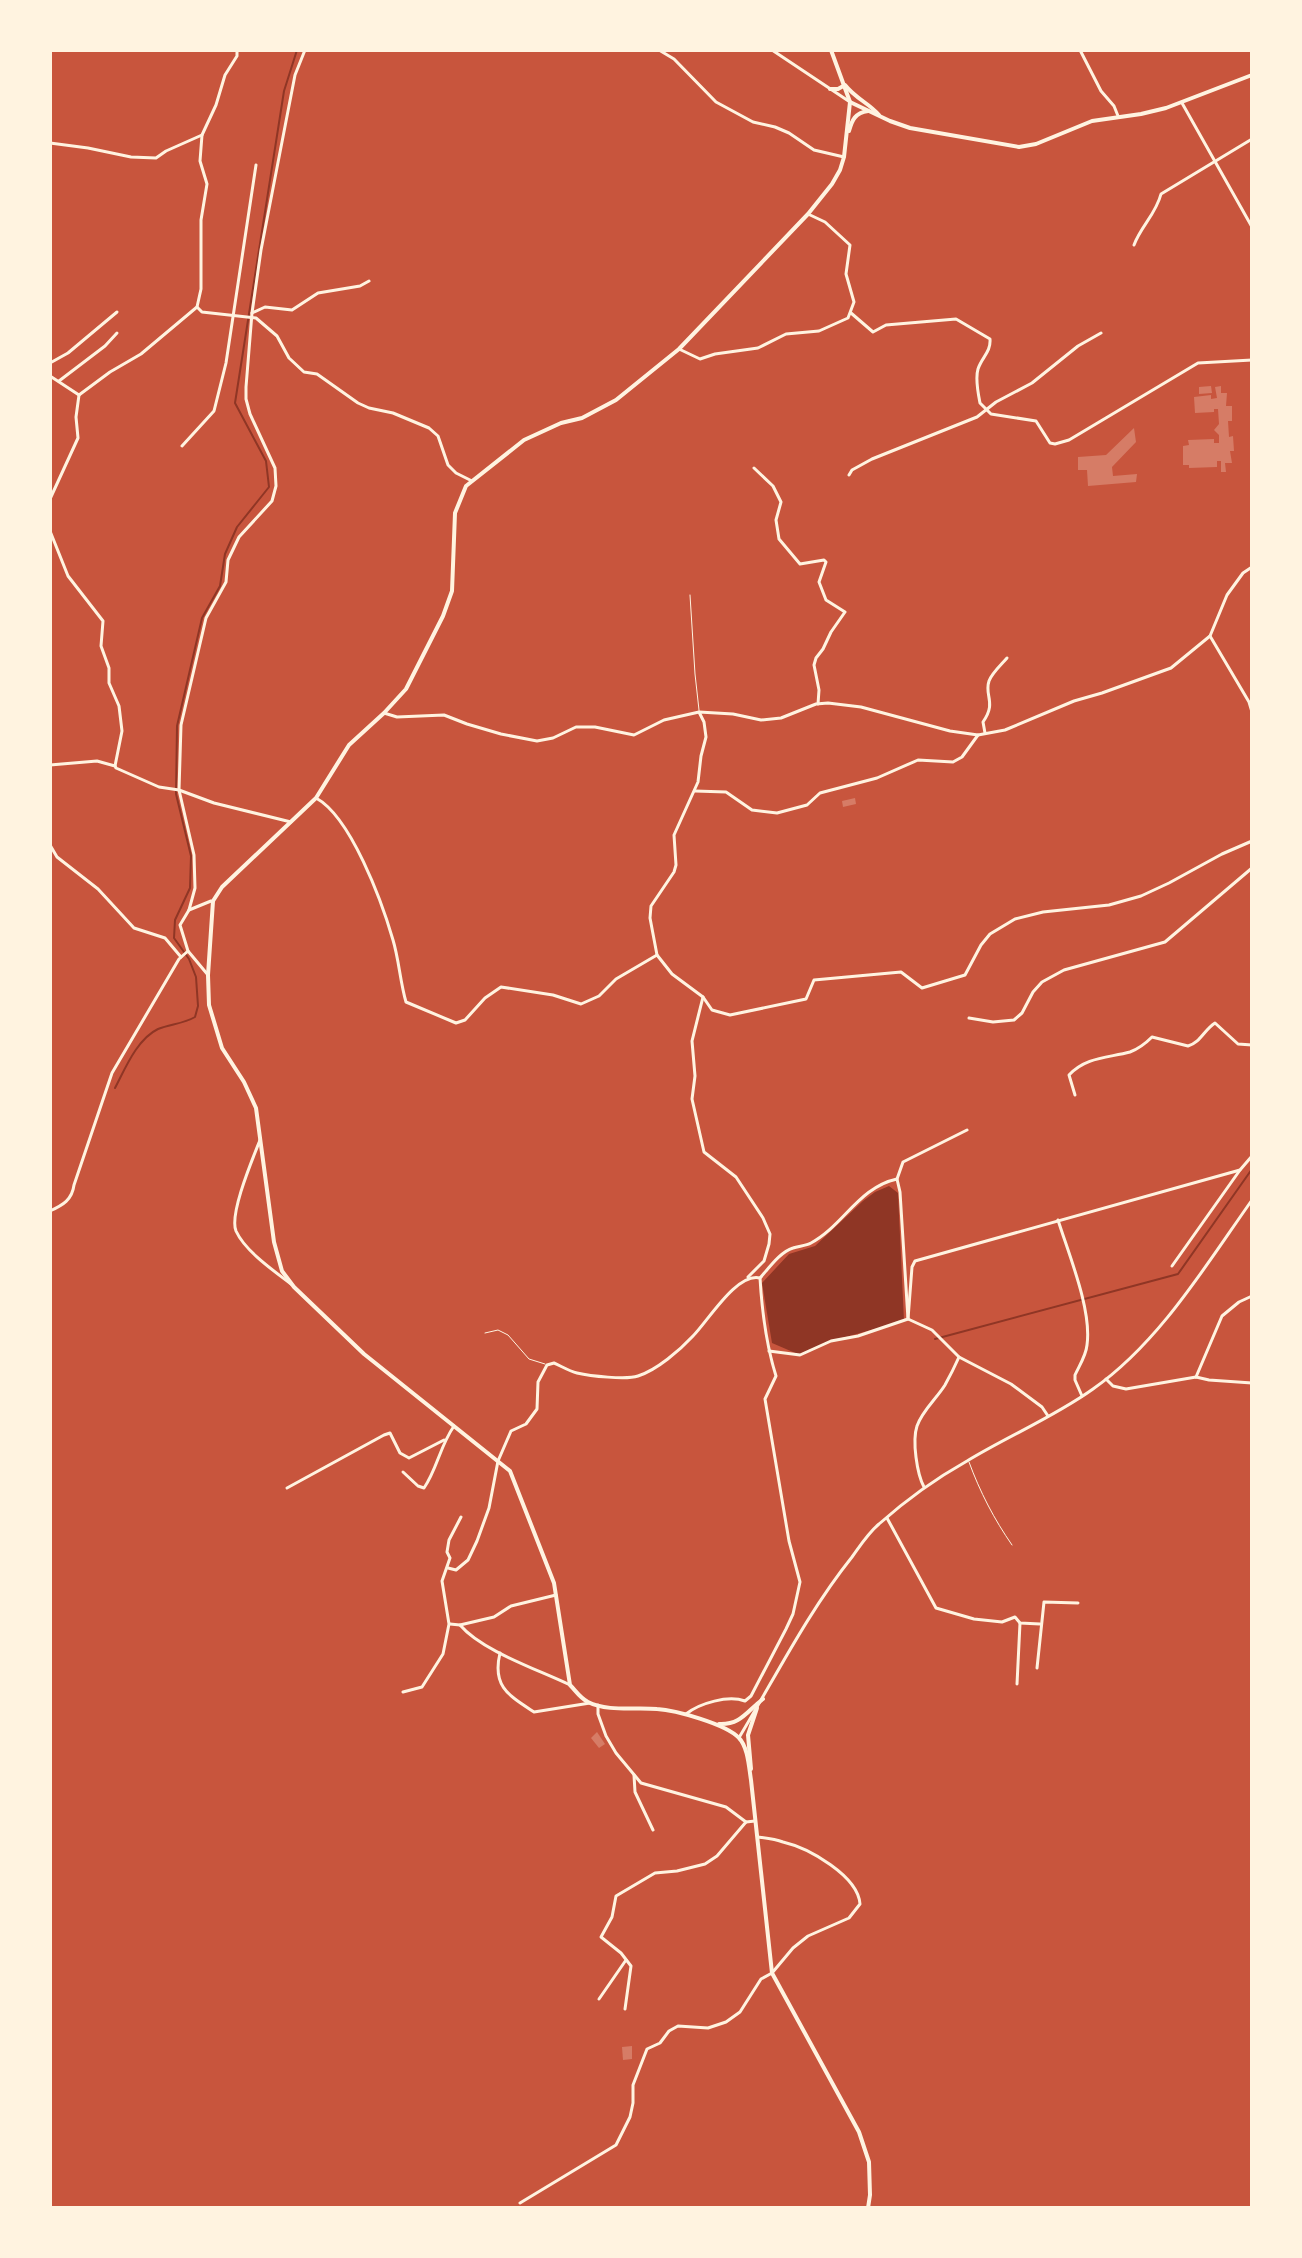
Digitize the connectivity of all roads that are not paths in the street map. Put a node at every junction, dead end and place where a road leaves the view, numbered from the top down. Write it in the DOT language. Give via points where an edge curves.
graph roads {
  1 [pos="237,50"];
  2 [pos="305,50"];
  3 [pos="659,50"];
  4 [pos="831,50"];
  5 [pos="1080,50"];
  6 [pos="775,51"];
  7 [pos="1252,75"];
  8 [pos="845,85"];
  9 [pos="830,89"];
  10 [pos="850,102"];
  11 [pos="1182,103"];
  12 [pos="868,111"];
  13 [pos="880,117"];
  14 [pos="1119,117"];
  15 [pos="202,135"];
  16 [pos="846,137"];
  17 [pos="1252,139"];
  18 [pos="50,143"];
  19 [pos="844,157"];
  20 [pos="1214,161"];
  21 [pos="256,165"];
  22 [pos="808,214"];
  23 [pos="1252,227"];
  24 [pos="1134,245"];
  25 [pos="369,281"];
  26 [pos="197,307"];
  27 [pos="117,312"];
  28 [pos="851,313"];
  29 [pos="233,316"];
  30 [pos="251,316"];
  31 [pos="117,333"];
  32 [pos="1101,333"];
  33 [pos="679,349"];
  34 [pos="1252,360"];
  35 [pos="50,363"];
  36 [pos="50,376"];
  37 [pos="59,381"];
  38 [pos="79,395"];
  39 [pos="986,411"];
  40 [pos="182,446"];
  41 [pos="754,468"];
  42 [pos="849,475"];
  43 [pos="472,481"];
  44 [pos="50,499"];
  45 [pos="50,531"];
  46 [pos="1252,567"];
  47 [pos="690,595"];
  48 [pos="1210,636"];
  49 [pos="1007,658"];
  50 [pos="818,704"];
  51 [pos="699,712"];
  52 [pos="1252,712"];
  53 [pos="384,713"];
  54 [pos="985,733"];
  55 [pos="978,735"];
  56 [pos="50,765"];
  57 [pos="115,766"];
  58 [pos="179,790"];
  59 [pos="695,791"];
  60 [pos="316,798"];
  61 [pos="291,823"];
  62 [pos="1252,841"];
  63 [pos="50,845"];
  64 [pos="1252,868"];
  65 [pos="213,901"];
  66 [pos="189,910"];
  67 [pos="187,951"];
  68 [pos="657,955"];
  69 [pos="182,956"];
  70 [pos="208,975"];
  71 [pos="703,997"];
  72 [pos="969,1018"];
  73 [pos="1252,1045"];
  74 [pos="1075,1095"];
  75 [pos="967,1130"];
  76 [pos="260,1138"];
  77 [pos="1252,1156"];
  78 [pos="1240,1170"];
  79 [pos="897,1179"];
  80 [pos="1252,1200"];
  81 [pos="50,1211"];
  82 [pos="1058,1220"];
  83 [pos="1172,1266"];
  84 [pos="748,1277"];
  85 [pos="760,1278"];
  86 [pos="294,1287"];
  87 [pos="1252,1296"];
  88 [pos="908,1319"];
  89 [pos="485,1333"];
  90 [pos="769,1351"];
  91 [pos="959,1357"];
  92 [pos="547,1365"];
  93 [pos="1196,1377"];
  94 [pos="1106,1379"];
  95 [pos="1252,1383"];
  96 [pos="1082,1396"];
  97 [pos="1048,1416"];
  98 [pos="454,1426"];
  99 [pos="444,1440"];
  100 [pos="968,1460"];
  101 [pos="498,1461"];
  102 [pos="403,1472"];
  103 [pos="924,1487"];
  104 [pos="287,1488"];
  105 [pos="461,1517"];
  106 [pos="887,1518"];
  107 [pos="1012,1545"];
  108 [pos="448,1568"];
  109 [pos="556,1595"];
  110 [pos="1078,1603"];
  111 [pos="1020,1623"];
  112 [pos="449,1624"];
  113 [pos="1040,1624"];
  114 [pos="459,1625"];
  115 [pos="500,1653"];
  116 [pos="1037,1668"];
  117 [pos="1017,1684"];
  118 [pos="570,1685"];
  119 [pos="403,1692"];
  120 [pos="763,1699"];
  121 [pos="590,1703"];
  122 [pos="598,1705"];
  123 [pos="757,1708"];
  124 [pos="684,1715"];
  125 [pos="715,1724"];
  126 [pos="739,1738"];
  127 [pos="634,1775"];
  128 [pos="751,1780"];
  129 [pos="755,1821"];
  130 [pos="746,1822"];
  131 [pos="653,1830"];
  132 [pos="758,1837"];
  133 [pos="626,1960"];
  134 [pos="772,1973"];
  135 [pos="599,1999"];
  136 [pos="625,2009"];
  137 [pos="520,2203"];
  138 [pos="868,2208"];
  1 -- 15 [label="street"];
  2 -- 30 [label="street" via="295,75"];
  3 -- 19 [label="street" via="716,102 789,133 814,150"];
  4 -- 8 [label="main road"];
  5 -- 14 [label="street"];
  6 -- 9 [label="street"];
  7 -- 11 [label="main road"];
  8 -- 9 [label="main road"];
  8 -- 10 [label="main road"];
  8 -- 13 [label="main road"];
  9 -- 10 [label="street"];
  10 -- 12 [label="main road"];
  10 -- 16 [label="main road"];
  11 -- 14 [label="main road"];
  11 -- 20 [label="street"];
  12 -- 13 [label="main road"];
  12 -- 16 [label="main road" via="853,118"];
  13 -- 14 [label="main road" via="910,128 1019,147 1087,122"];
  15 -- 18 [label="street" via="156,158"];
  15 -- 26 [label="street" via="200,161 207,184"];
  16 -- 19 [label="main road"];
  17 -- 20 [label="street"];
  19 -- 22 [label="main road" via="832,184"];
  20 -- 23 [label="street"];
  20 -- 24 [label="street" via="1161,194"];
  21 -- 29 [label="street"];
  22 -- 28 [label="street" via="850,245 846,274 854,302"];
  22 -- 33 [label="main road"];
  25 -- 30 [label="street" via="318,293 292,310 265,307"];
  26 -- 29 [label="street"];
  26 -- 38 [label="street" via="141,354"];
  27 -- 35 [label="street"];
  28 -- 33 [label="street" via="819,331 786,334 758,348 700,359"];
  28 -- 39 [label="street" via="873,332 886,325 956,319 990,339 978,370 980,403"];
  29 -- 30 [label="street"];
  29 -- 40 [label="street" via="214,411"];
  30 -- 43 [label="street" via="277,336 304,372 317,374 369,408 429,428 438,436 448,465"];
  30 -- 58 [label="street" via="246,399 275,468 276,486 272,501 239,537 228,560 226,582 206,618 181,725"];
  31 -- 37 [label="street"];
  32 -- 39 [label="street"];
  33 -- 43 [label="main road" via="616,400 524,440"];
  34 -- 39 [label="street" via="1198,363 1055,444 1036,421"];
  36 -- 37 [label="street"];
  37 -- 38 [label="street"];
  38 -- 44 [label="street" via="78,438"];
  39 -- 42 [label="street" via="872,459"];
  41 -- 50 [label="street" via="781,502 776,520 779,539 800,564 826,562 819,582 826,600 845,612 816,658"];
  43 -- 53 [label="main road" via="455,513 452,591 443,616 406,689"];
  45 -- 57 [label="street" via="68,576 103,621 101,646 122,731"];
  46 -- 48 [label="street" via="1227,595"];
  47 -- 51 [label="lane"];
  48 -- 52 [label="street"];
  48 -- 54 [label="street" via="1171,668"];
  49 -- 54 [label="street" via="990,679"];
  50 -- 51 [label="street" via="761,720"];
  50 -- 55 [label="street" via="861,707"];
  51 -- 53 [label="street" via="664,720 634,735 576,727 537,741 444,715"];
  51 -- 59 [label="street" via="706,737"];
  53 -- 60 [label="main road" via="349,745"];
  54 -- 55 [label="street"];
  55 -- 59 [label="street" via="953,762 918,760 777,813 752,810 726,792"];
  56 -- 57 [label="street" via="97,761"];
  57 -- 58 [label="street" via="159,787"];
  58 -- 61 [label="street"];
  58 -- 66 [label="street" via="194,855"];
  59 -- 68 [label="street" via="674,835 674,872 651,906"];
  60 -- 61 [label="main road"];
  60 -- 68 [label="street" via="340,818 370,875 393,940 406,1002 456,1023 501,987 581,1004"];
  61 -- 65 [label="main road"];
  62 -- 71 [label="street" via="1141,896 1015,919 990,934 965,975 946,982 922,988 901,972 814,980 806,999 730,1015 712,1010"];
  63 -- 69 [label="street" via="134,928 165,938"];
  64 -- 72 [label="street" via="1165,942 1064,970 1042,982 1014,1020"];
  65 -- 66 [label="street"];
  65 -- 70 [label="main road"];
  66 -- 67 [label="street" via="180,925"];
  67 -- 69 [label="street"];
  67 -- 70 [label="street"];
  68 -- 71 [label="street"];
  69 -- 81 [label="street" via="112,1073 73,1194"];
  70 -- 76 [label="main road" via="209,1005 222,1048 256,1108"];
  71 -- 84 [label="street" via="692,1041 692,1099 704,1152 736,1177 770,1234 764,1261"];
  73 -- 74 [label="street" via="1238,1044 1215,1023 1188,1046 1152,1037 1133,1051 1077,1066 1069,1075"];
  75 -- 79 [label="street" via="903,1162"];
  76 -- 86 [label="main road" via="276,1255"];
  76 -- 86 [label="street" via="234,1221 258,1257"];
  77 -- 78 [label="street"];
  78 -- 82 [label="street"];
  78 -- 83 [label="street"];
  79 -- 85 [label="street" via="850,1207 810,1244 790,1248"];
  79 -- 88 [label="street"];
  80 -- 94 [label="street" via="1164,1321"];
  82 -- 88 [label="street" via="915,1261"];
  82 -- 96 [label="street" via="1089,1329 1075,1380"];
  84 -- 85 [label="street"];
  84 -- 92 [label="street" via="682,1346 637,1377 576,1373"];
  85 -- 90 [label="street"];
  86 -- 98 [label="main road" via="364,1354"];
  87 -- 93 [label="street" via="1222,1316"];
  88 -- 90 [label="street" via="800,1355"];
  88 -- 91 [label="street" via="937,1335"];
  89 -- 92 [label="lane" via="498,1330 508,1335 529,1359"];
  90 -- 124 [label="street" via="776,1376 765,1399 800,1582 793,1614 751,1696 745,1701 717,1701"];
  91 -- 97 [label="street" via="1011,1384"];
  91 -- 103 [label="street" via="918,1423 917,1468"];
  92 -- 101 [label="street" via="538,1382 537,1409 526,1424 511,1431"];
  93 -- 94 [label="street" via="1126,1389"];
  93 -- 95 [label="street"];
  94 -- 96 [label="street"];
  96 -- 97 [label="street"];
  97 -- 100 [label="street"];
  98 -- 99 [label="street"];
  98 -- 101 [label="main road"];
  99 -- 102 [label="street" via="424,1488"];
  99 -- 104 [label="street" via="409,1458 400,1453 390,1433"];
  100 -- 103 [label="street"];
  100 -- 107 [label="lane"];
  101 -- 108 [label="street" via="477,1541 468,1560 456,1570"];
  101 -- 109 [label="main road" via="510,1471 519,1491"];
  103 -- 106 [label="street"];
  105 -- 108 [label="street" via="449,1540"];
  106 -- 111 [label="street" via="936,1608 974,1619 1002,1622 1015,1617"];
  106 -- 120 [label="street" via="836,1577"];
  108 -- 112 [label="street" via="442,1581"];
  109 -- 114 [label="street"];
  109 -- 118 [label="main road"];
  110 -- 113 [label="street" via="1044,1602"];
  111 -- 113 [label="street"];
  111 -- 117 [label="street"];
  112 -- 114 [label="street"];
  112 -- 119 [label="street" via="433,1671 422,1687"];
  113 -- 116 [label="street"];
  114 -- 115 [label="street"];
  115 -- 118 [label="street"];
  115 -- 121 [label="street" via="500,1685 534,1712"];
  118 -- 121 [label="main road"];
  120 -- 123 [label="street"];
  120 -- 125 [label="main road" via="740,1721"];
  121 -- 122 [label="main road"];
  122 -- 124 [label="main road"];
  122 -- 127 [label="street" via="606,1736"];
  123 -- 126 [label="street"];
  123 -- 128 [label="main road" via="748,1735"];
  124 -- 125 [label="main road"];
  125 -- 126 [label="main road"];
  126 -- 128 [label="main road"];
  127 -- 130 [label="street" via="641,1783 726,1807"];
  127 -- 131 [label="street" via="635,1792"];
  128 -- 129 [label="main road"];
  129 -- 130 [label="street"];
  129 -- 132 [label="main road"];
  130 -- 133 [label="street" via="705,1864 655,1873 616,1896 601,1937"];
  132 -- 134 [label="main road"];
  132 -- 134 [label="street" via="786,1842 834,1866 848,1879 860,1904 849,1918 808,1936"];
  133 -- 135 [label="street"];
  133 -- 136 [label="street" via="631,1966"];
  134 -- 137 [label="street" via="726,2022 708,2028 678,2026 647,2049 633,2085 630,2117 616,2145"];
  134 -- 138 [label="main road" via="859,2132 869,2162"];
}
